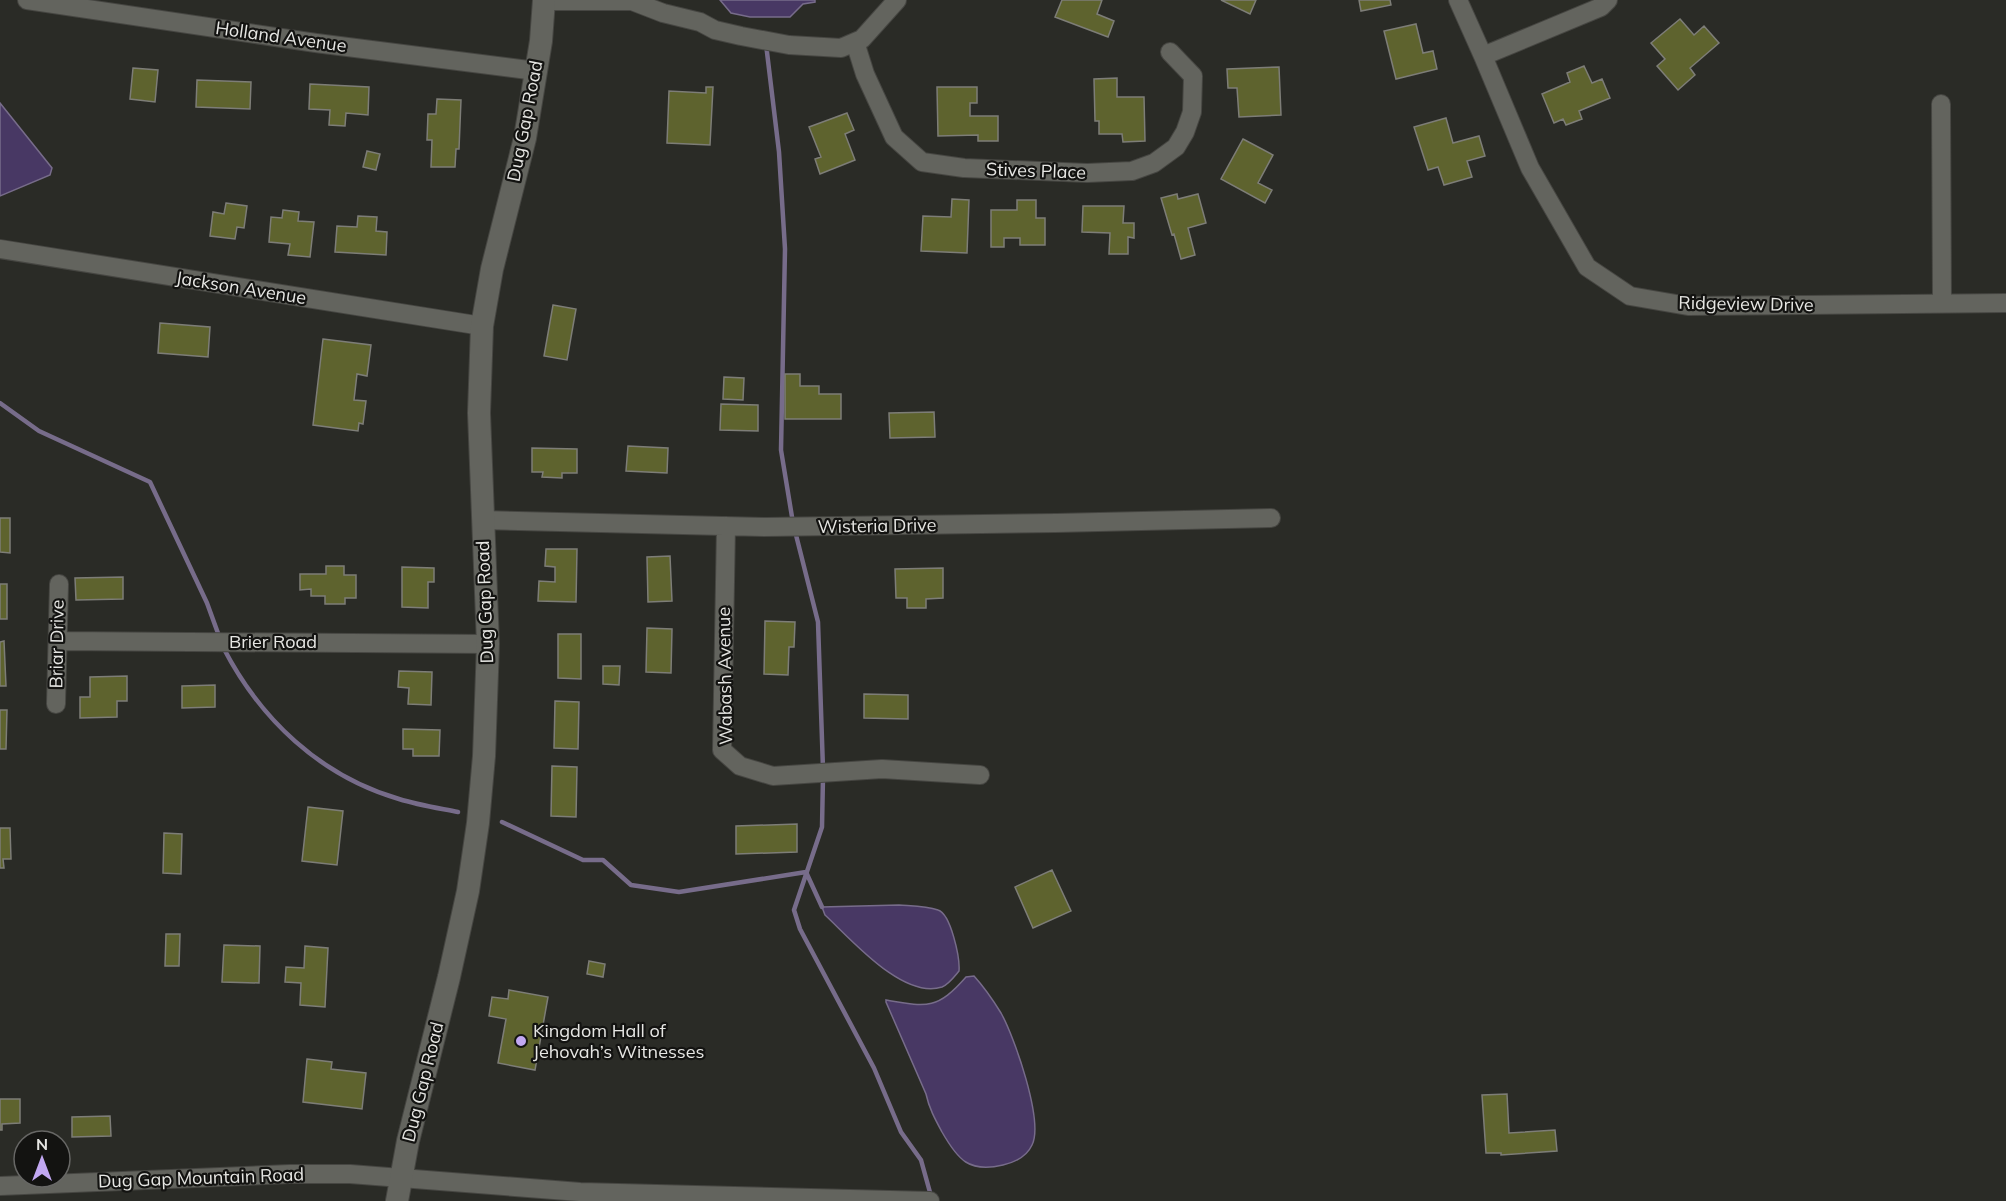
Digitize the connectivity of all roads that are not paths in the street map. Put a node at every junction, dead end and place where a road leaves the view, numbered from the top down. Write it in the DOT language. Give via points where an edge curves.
graph roads {
  1 [pos="27,0"];
  2 [pos="544,0"];
  3 [pos="897,0"];
  4 [pos="1458,0"];
  5 [pos="1608,0"];
  6 [pos="659,6"];
  7 [pos="855,42"];
  8 [pos="1170,52"];
  9 [pos="1483,56"];
  10 [pos="536,71"];
  11 [pos="1941,104"];
  12 [pos="0,249"];
  13 [pos="1942,303"];
  14 [pos="2006,303"];
  15 [pos="482,326"];
  16 [pos="1271,518"];
  17 [pos="482,520"];
  18 [pos="726,526"];
  19 [pos="59,584"];
  20 [pos="58,641"];
  21 [pos="488,644"];
  22 [pos="56,704"];
  23 [pos="980,775"];
  24 [pos="402,1177"];
  25 [pos="3,1191"];
  26 [pos="397,1201"];
  27 [pos="930,1201"];
  1 -- 10 [label="street, Holland Avenue"];
  2 -- 6 [label="street" via="632,1"];
  2 -- 10 [label="street, Dug Gap Road"];
  3 -- 7 [label="street"];
  4 -- 9 [label="street, Ridgeview Drive"];
  5 -- 9 [label="street"];
  6 -- 7 [label="street" via="715,30 789,45 841,48"];
  7 -- 8 [label="street, Stives Place" via="894,137 922,162 964,168 1086,173 1132,171 1154,163 1176,147 1192,112 1193,76"];
  9 -- 13 [label="street, Ridgeview Drive" via="1530,168 1587,267 1630,296 1688,306"];
  10 -- 15 [label="street, Dug Gap Road" via="525,138"];
  11 -- 13 [label="street"];
  12 -- 15 [label="street, Jackson Avenue"];
  13 -- 14 [label="street, Ridgeview Drive"];
  15 -- 17 [label="street, Dug Gap Road"];
  16 -- 18 [label="street, Wisteria Drive"];
  17 -- 18 [label="street, Wisteria Drive"];
  17 -- 21 [label="street, Dug Gap Road"];
  18 -- 23 [label="street, Wabash Avenue" via="722,750 740,766 773,776 882,769"];
  19 -- 20 [label="street, Briar Drive"];
  20 -- 21 [label="street, Brier Road"];
  20 -- 22 [label="street, Briar Drive"];
  21 -- 24 [label="street, Dug Gap Road" via="483,767 468,891"];
  24 -- 25 [label="street, Dug Gap Mountain Road" via="290,1174"];
  24 -- 26 [label="street, Dug Gap Road"];
  24 -- 27 [label="street, Dug Gap Mountain Road" via="580,1192"];
}
